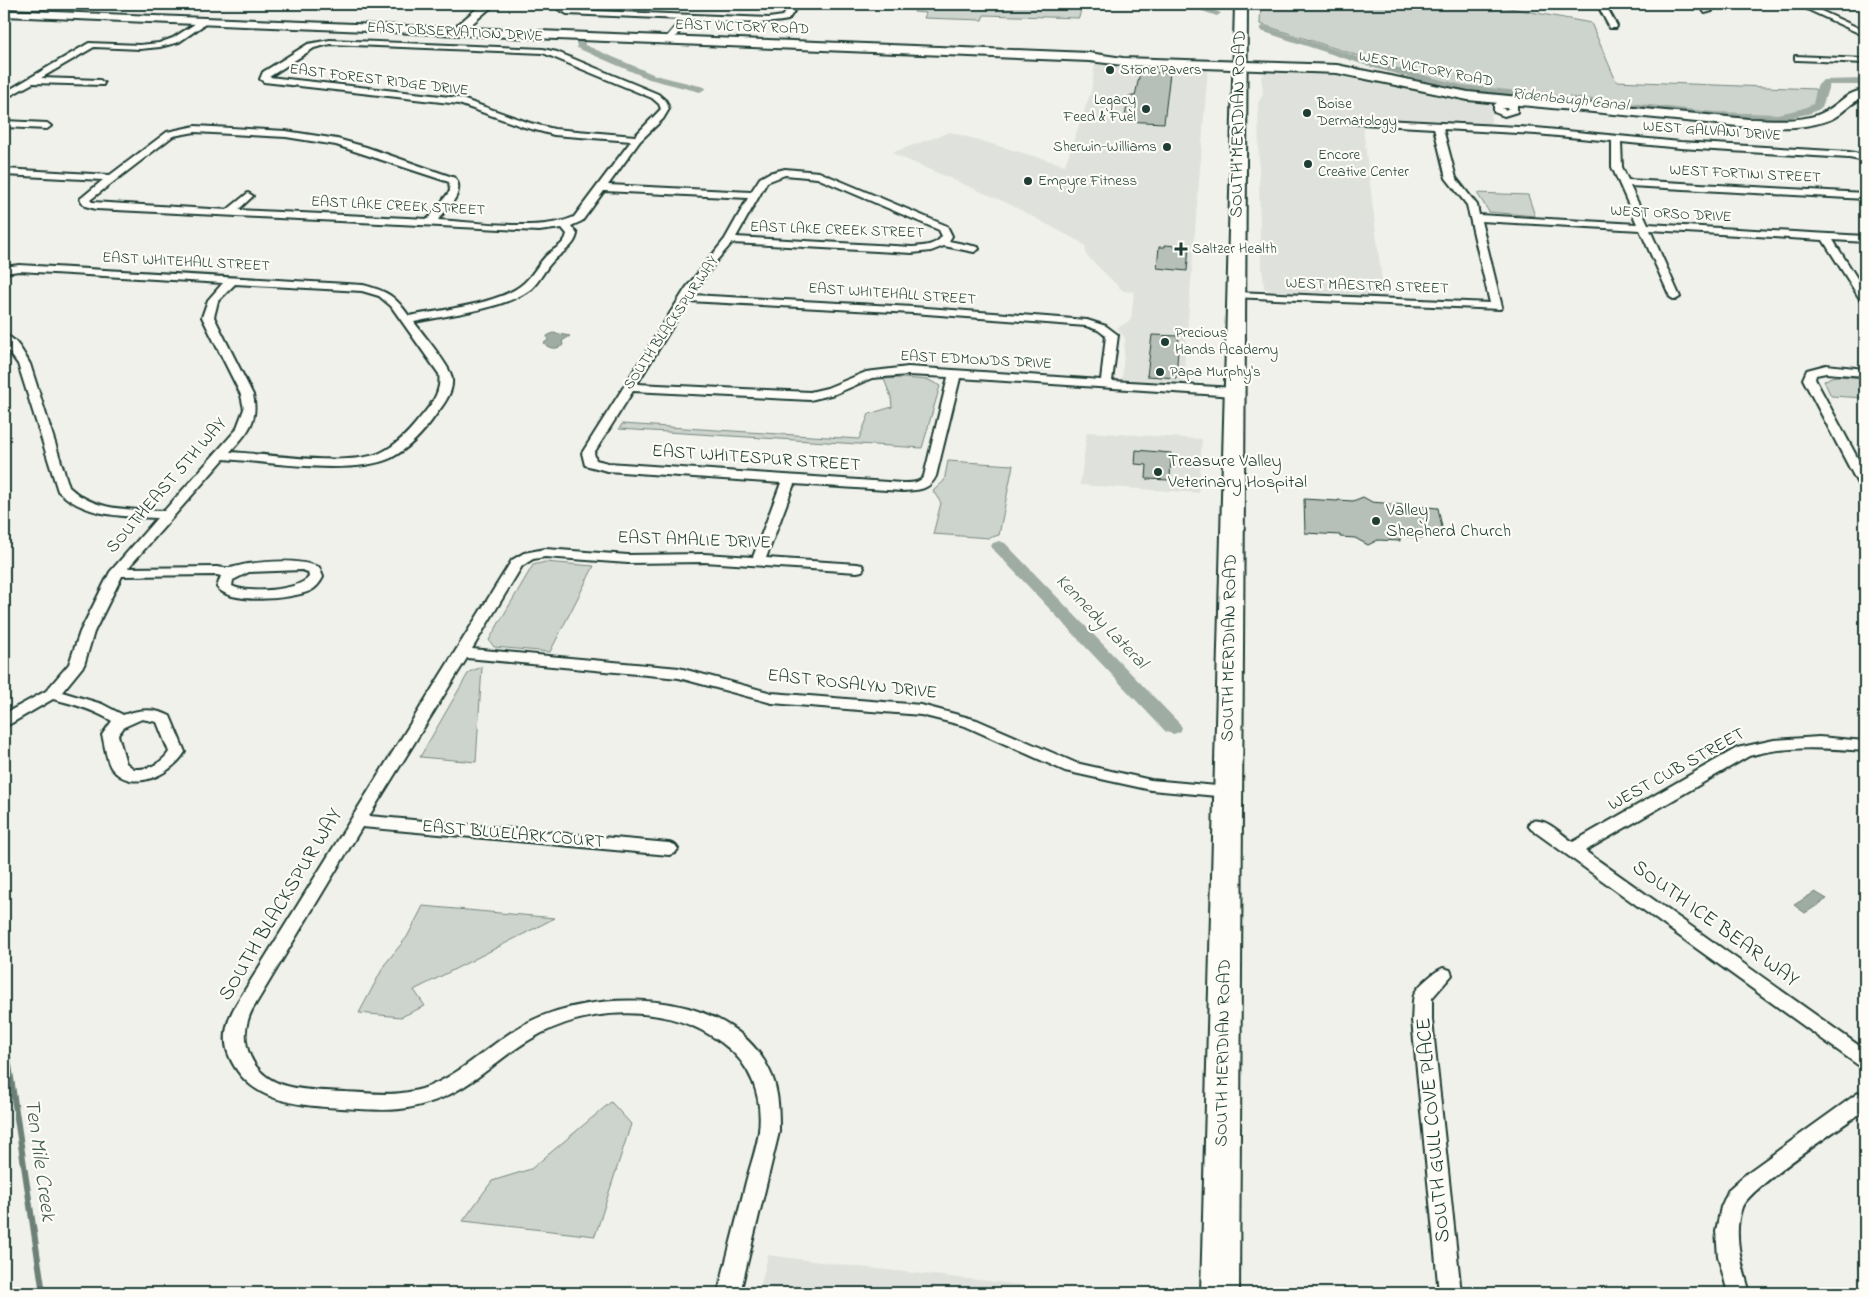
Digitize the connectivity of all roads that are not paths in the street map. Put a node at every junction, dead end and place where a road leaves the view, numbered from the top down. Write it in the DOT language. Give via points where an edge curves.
graph roads {
  1 [pos="474,4"];
  2 [pos="489,4"];
  3 [pos="795,4"];
  4 [pos="1241,4"];
  5 [pos="1601,4"];
  6 [pos="1703,4"];
  7 [pos="1800,4"];
  8 [pos="565,7"];
  9 [pos="1708,11"];
  10 [pos="4,13"];
  11 [pos="688,17"];
  12 [pos="700,17"];
  13 [pos="204,22"];
  14 [pos="1613,26"];
  15 [pos="443,31"];
  16 [pos="456,32"];
  17 [pos="683,34"];
  18 [pos="1865,34"];
  19 [pos="109,36"];
  20 [pos="92,45"];
  21 [pos="427,45"];
  22 [pos="440,46"];
  23 [pos="1798,58"];
  24 [pos="1865,61"];
  25 [pos="1234,64"];
  26 [pos="264,79"];
  27 [pos="30,80"];
  28 [pos="100,84"];
  29 [pos="1865,94"];
  30 [pos="4,96"];
  31 [pos="1505,106"];
  32 [pos="1347,122"];
  33 [pos="4,124"];
  34 [pos="47,126"];
  35 [pos="1438,126"];
  36 [pos="1501,129"];
  37 [pos="637,139"];
  38 [pos="1616,139"];
  39 [pos="1865,158"];
  40 [pos="4,172"];
  41 [pos="111,178"];
  42 [pos="1624,183"];
  43 [pos="602,188"];
  44 [pos="753,195"];
  45 [pos="248,196"];
  46 [pos="1865,196"];
  47 [pos="230,212"];
  48 [pos="1475,218"];
  49 [pos="431,222"];
  50 [pos="564,225"];
  51 [pos="1643,227"];
  52 [pos="1826,237"];
  53 [pos="1865,239"];
  54 [pos="729,240"];
  55 [pos="943,243"];
  56 [pos="974,249"];
  57 [pos="4,270"];
  58 [pos="233,280"];
  59 [pos="1236,295"];
  60 [pos="1675,297"];
  61 [pos="685,298"];
  62 [pos="1865,298"];
  63 [pos="407,320"];
  64 [pos="4,338"];
  65 [pos="1865,372"];
  66 [pos="955,374"];
  67 [pos="1106,384"];
  68 [pos="628,387"];
  69 [pos="1235,392"];
  70 [pos="221,455"];
  71 [pos="590,462"];
  72 [pos="789,480"];
  73 [pos="1865,484"];
  74 [pos="166,515"];
  75 [pos="529,556"];
  76 [pos="758,561"];
  77 [pos="857,568"];
  78 [pos="117,572"];
  79 [pos="232,574"];
  80 [pos="463,653"];
  81 [pos="50,694"];
  82 [pos="122,721"];
  83 [pos="4,722"];
  84 [pos="1865,746"];
  85 [pos="1228,792"];
  86 [pos="357,821"];
  87 [pos="1537,825"];
  88 [pos="669,849"];
  89 [pos="1573,850"];
  90 [pos="1443,975"];
  91 [pos="1865,1060"];
  92 [pos="1865,1099"];
  93 [pos="729,1293"];
  94 [pos="1220,1293"];
  95 [pos="1450,1293"];
  96 [pos="1738,1293"];
  1 -- 15 [label="main road"];
  2 -- 16 [label="main road"];
  3 -- 12 [label="street" via="781,19"];
  4 -- 25 [label="main road, SOUTH MERIDIAN ROAD"];
  5 -- 14 [label="street"];
  6 -- 9 [label="street"];
  7 -- 18 [label="street"];
  8 -- 11 [label="street"];
  10 -- 13 [label="main road, EAST VICTORY ROAD"];
  11 -- 12 [label="street"];
  11 -- 17 [label="street"];
  12 -- 17 [label="street"];
  13 -- 15 [label="main road, EAST VICTORY ROAD"];
  13 -- 20 [label="street" via="176,40 160,45"];
  15 -- 16 [label="main road, EAST VICTORY ROAD"];
  15 -- 21 [label="street"];
  16 -- 17 [label="main road, EAST VICTORY ROAD"];
  16 -- 22 [label="street"];
  17 -- 25 [label="main road, EAST VICTORY ROAD" via="1099,60"];
  19 -- 20 [label="street"];
  20 -- 27 [label="street"];
  21 -- 22 [label="street, EAST OBSERVATION DRIVE"];
  21 -- 26 [label="street, EAST OBSERVATION DRIVE" via="324,42 311,46 266,74"];
  22 -- 37 [label="street, EAST OBSERVATION DRIVE" via="554,54 655,96 663,103 663,114"];
  23 -- 24 [label="street"];
  25 -- 31 [label="main road, WEST VICTORY ROAD" via="1346,70"];
  25 -- 59 [label="main road, SOUTH MERIDIAN ROAD"];
  26 -- 37 [label="street, EAST FOREST RIDGE DRIVE" via="459,101 543,130 578,136"];
  27 -- 28 [label="street"];
  27 -- 30 [label="street"];
  29 -- 31 [label="main road, WEST VICTORY ROAD" via="1847,99 1834,113 1820,118 1773,123"];
  31 -- 36 [label="street"];
  32 -- 35 [label="street, WEST GALVANI DRIVE"];
  33 -- 34 [label="street"];
  35 -- 36 [label="street, WEST GALVANI DRIVE"];
  35 -- 48 [label="street" via="1451,178 1472,205"];
  36 -- 38 [label="street, WEST GALVANI DRIVE"];
  37 -- 43 [label="street"];
  38 -- 39 [label="street, WEST GALVANI DRIVE"];
  38 -- 42 [label="street" via="1617,167"];
  40 -- 41 [label="street"];
  41 -- 47 [label="street, EAST LAKE CREEK STREET" via="86,196 85,202 96,206"];
  41 -- 49 [label="street" via="170,134 180,131 200,129 286,134 363,148 446,178 456,188"];
  42 -- 46 [label="street, WEST FORTINI STREET"];
  42 -- 51 [label="street"];
  43 -- 44 [label="street"];
  43 -- 50 [label="street" via="578,218"];
  44 -- 54 [label="street, SOUTH BLACKSPUR WAY"];
  44 -- 55 [label="street, SOUTH BLACKSPUR WAY" via="763,180 782,168 819,175 943,228 947,236"];
  45 -- 47 [label="street"];
  47 -- 49 [label="street, EAST LAKE CREEK STREET"];
  48 -- 51 [label="street, WEST ORSO DRIVE"];
  48 -- 59 [label="street, WEST MAESTRA STREET" via="1496,306"];
  49 -- 50 [label="street, EAST LAKE CREEK STREET" via="540,228"];
  50 -- 63 [label="street" via="572,234 570,242 517,293 495,301"];
  51 -- 52 [label="street, WEST ORSO DRIVE"];
  51 -- 60 [label="street"];
  52 -- 53 [label="street, WEST ORSO DRIVE"];
  52 -- 62 [label="street"];
  54 -- 55 [label="street, EAST LAKE CREEK STREET" via="912,250"];
  54 -- 61 [label="street, SOUTH BLACKSPUR WAY"];
  55 -- 56 [label="street"];
  57 -- 58 [label="street, EAST WHITEHALL STREET" via="19,268"];
  58 -- 63 [label="street, EAST WHITEHALL STREET" via="366,289 390,299"];
  58 -- 70 [label="street, SOUTHEAST 5TH WAY" via="214,299 208,317 248,395 250,409 241,432"];
  59 -- 69 [label="main road, SOUTH MERIDIAN ROAD"];
  61 -- 67 [label="street, EAST WHITEHALL STREET" via="913,310 1096,326 1112,335"];
  61 -- 68 [label="street, SOUTH BLACKSPUR WAY"];
  63 -- 70 [label="street, EAST WHITEHALL STREET" via="441,367 446,381 438,402 399,448 386,455 353,463"];
  64 -- 74 [label="street" via="24,364 63,488 68,495 101,509"];
  65 -- 73 [label="street" via="1826,370 1811,373 1809,379"];
  66 -- 67 [label="street, EAST EDMONDS DRIVE"];
  66 -- 68 [label="street, EAST EDMONDS DRIVE" via="908,371 870,375 810,396"];
  66 -- 72 [label="street, EAST WHITESPUR STREET" via="927,482 902,487"];
  67 -- 69 [label="street, EAST EDMONDS DRIVE"];
  68 -- 71 [label="street, SOUTH BLACKSPUR WAY" via="588,453"];
  69 -- 85 [label="main road, SOUTH MERIDIAN ROAD"];
  70 -- 74 [label="street, SOUTHEAST 5TH WAY"];
  71 -- 72 [label="street, EAST WHITESPUR STREET" via="607,468"];
  72 -- 76 [label="street"];
  74 -- 78 [label="street, SOUTHEAST 5TH WAY"];
  75 -- 76 [label="street, EAST AMALIE DRIVE" via="545,553 628,559"];
  75 -- 80 [label="street, SOUTH BLACKSPUR WAY" via="517,563"];
  76 -- 77 [label="street, EAST AMALIE DRIVE"];
  78 -- 79 [label="street" via="217,571"];
  78 -- 81 [label="street, SOUTHEAST 5TH WAY" via="87,632 76,665"];
  79 -- 79 [label="street" via="224,582 224,587 237,594 292,592 308,586 316,577 314,570 303,566 253,568"];
  80 -- 85 [label="street, EAST ROSALYN DRIVE" via="679,673 772,698 928,711 971,722 1072,767 1151,785"];
  80 -- 86 [label="street, SOUTH BLACKSPUR WAY"];
  81 -- 82 [label="street" via="106,710"];
  81 -- 83 [label="street, SOUTHEAST 5TH WAY"];
  84 -- 89 [label="street, WEST CUB STREET" via="1794,741 1750,750"];
  85 -- 94 [label="main road, SOUTH MERIDIAN ROAD"];
  86 -- 88 [label="street, EAST BLUELARK COURT"];
  86 -- 93 [label="street, SOUTH BLACKSPUR WAY" via="239,1018 235,1038 239,1058 253,1076 272,1090 293,1095 386,1103 419,1098 446,1088 526,1033 582,1011 617,1005 653,1008 685,1015 715,1027 738,1043 753,1061 764,1080 770,1105 769,1132"];
  87 -- 89 [label="street, SOUTH ICE BEAR WAY"];
  89 -- 91 [label="street, SOUTH ICE BEAR WAY"];
  90 -- 95 [label="street, SOUTH GULL COVE PLACE" via="1423,996 1422,1020"];
  92 -- 96 [label="street" via="1738,1194 1729,1213 1727,1236"];
}
